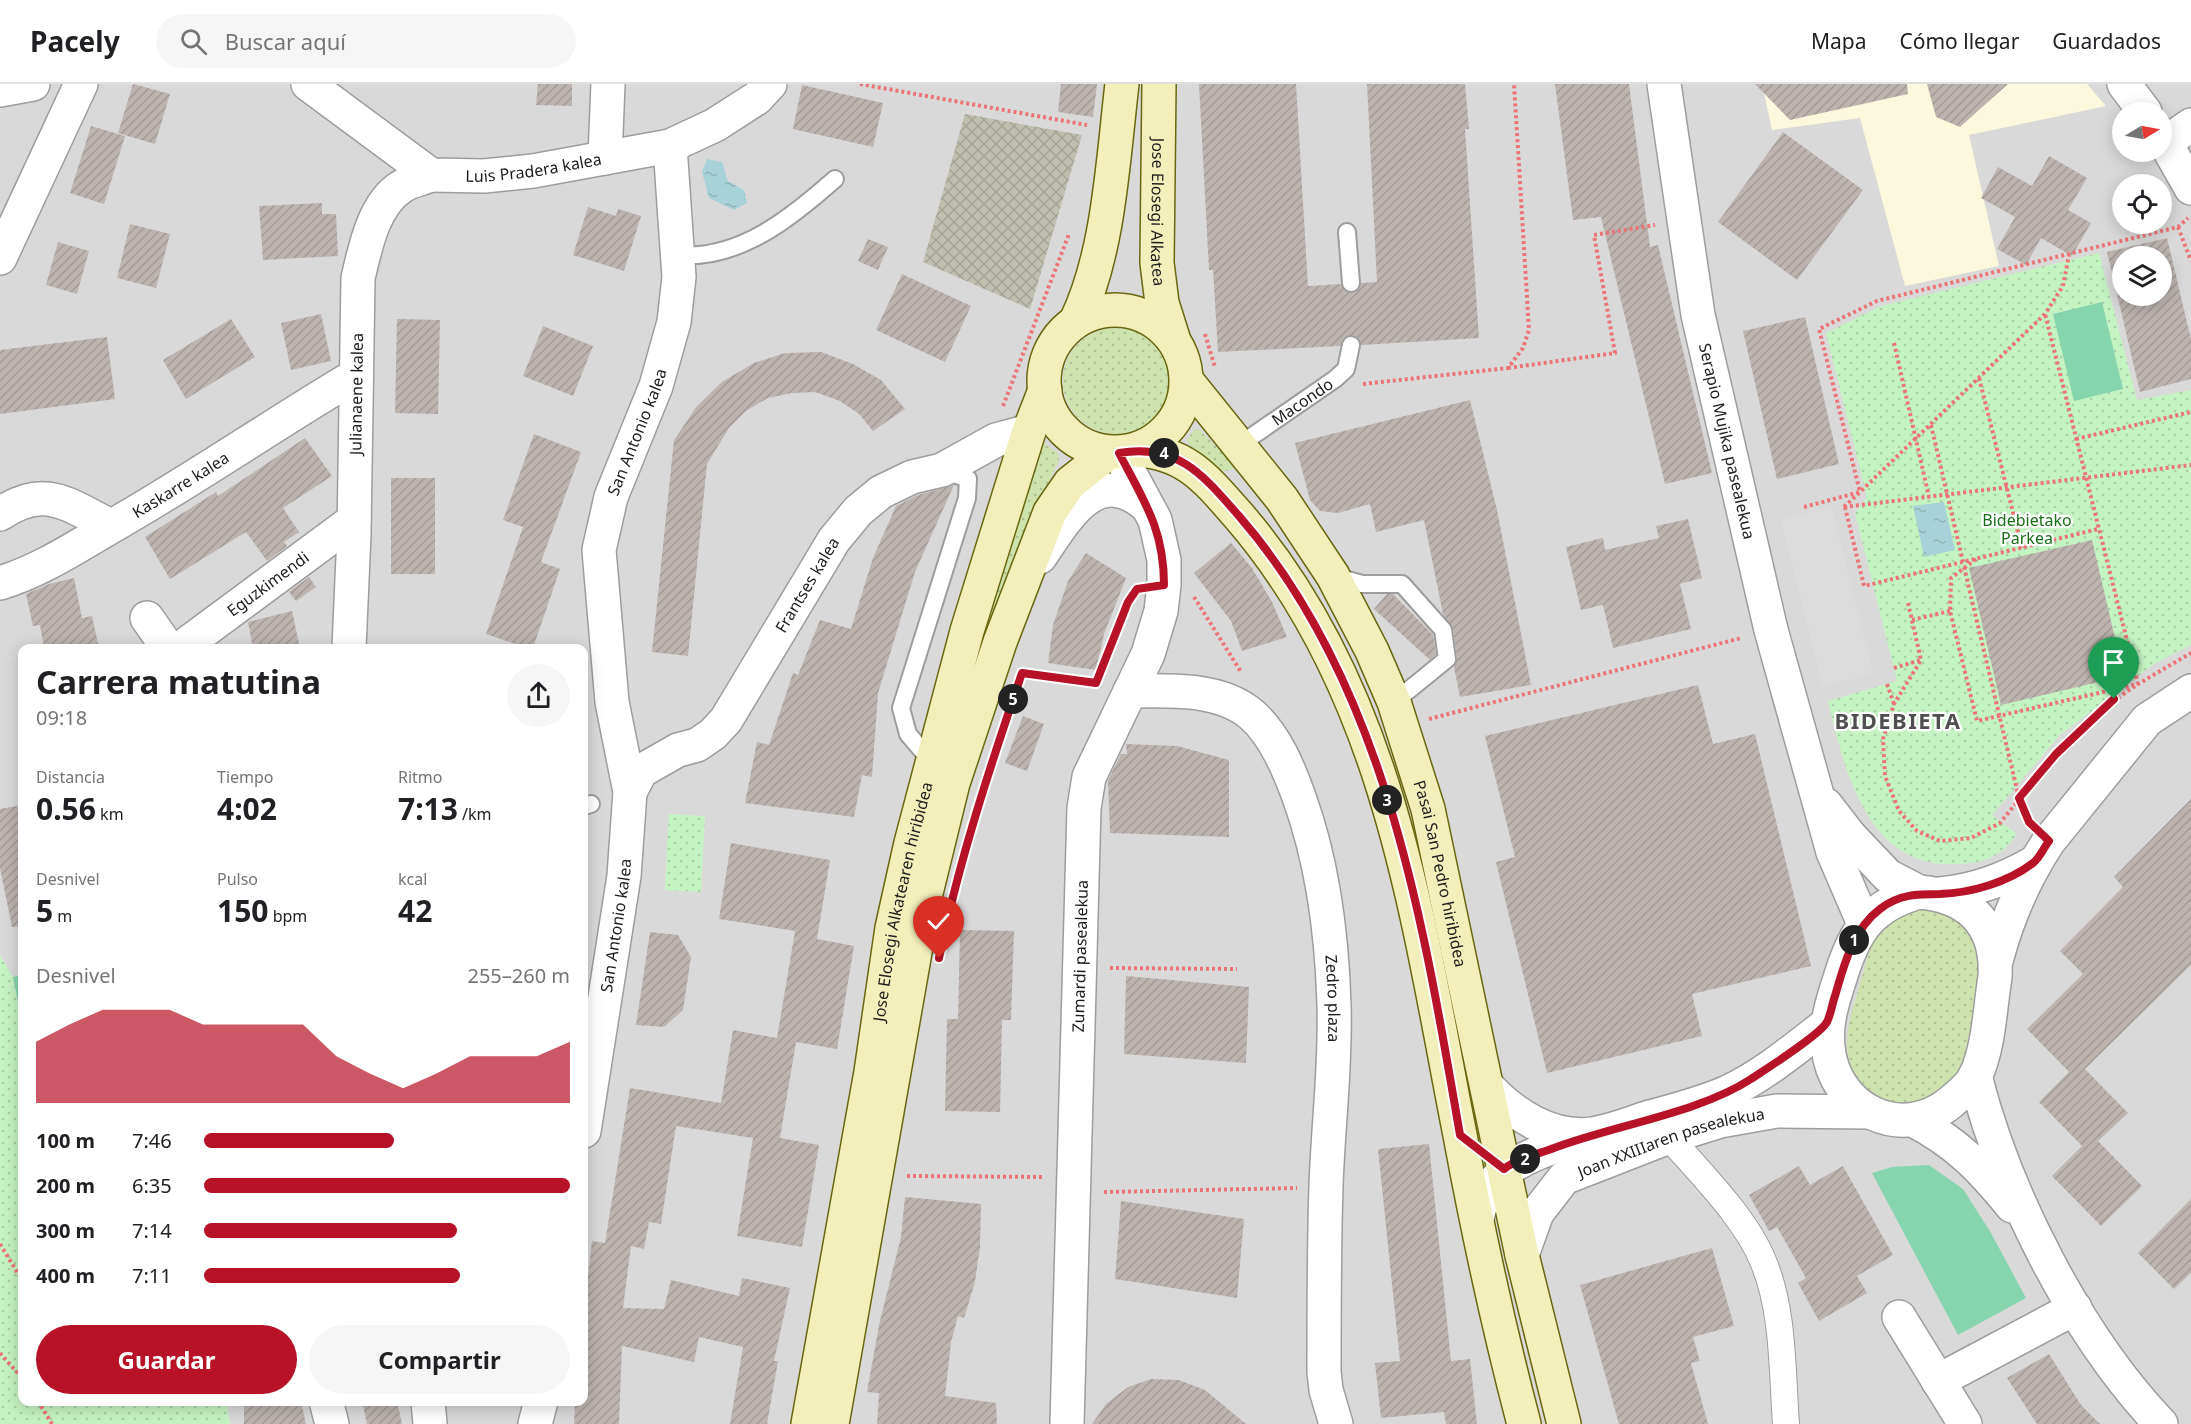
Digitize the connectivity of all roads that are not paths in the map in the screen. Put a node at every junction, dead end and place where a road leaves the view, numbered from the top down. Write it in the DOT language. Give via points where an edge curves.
graph roads {
  1 [pos="33,84"];
  2 [pos="81,84"];
  3 [pos="308,84"];
  4 [pos="608,84"];
  5 [pos="770,84"];
  6 [pos="1122,84"];
  7 [pos="1159,84"];
  8 [pos="1664,84"];
  9 [pos="2124,84"];
  10 [pos="0,90"];
  11 [pos="2138,102"];
  12 [pos="2173,135"];
  13 [pos="670,146"];
  14 [pos="605,158"];
  15 [pos="431,175"];
  16 [pos="836,178"];
  17 [pos="2191,188"];
  18 [pos="1347,232"];
  19 [pos="678,255"];
  20 [pos="0,258"];
  21 [pos="1351,283"];
  22 [pos="1076,321"];
  23 [pos="1188,335"];
  24 [pos="1351,345"];
  25 [pos="355,376"];
  26 [pos="1202,378"];
  27 [pos="1045,390"];
  28 [pos="1029,431"];
  29 [pos="1238,446"];
  30 [pos="1121,452"];
  31 [pos="942,470"];
  32 [pos="1147,506"];
  33 [pos="0,514"];
  34 [pos="354,520"];
  35 [pos="111,526"];
  36 [pos="1333,576"];
  37 [pos="1023,580"];
  38 [pos="0,583"];
  39 [pos="147,618"];
  40 [pos="165,644"];
  41 [pos="186,644"];
  42 [pos="349,644"];
  43 [pos="1130,691"];
  44 [pos="2191,691"];
  45 [pos="1394,702"];
  46 [pos="617,718"];
  47 [pos="678,750"];
  48 [pos="930,761"];
  49 [pos="630,792"];
  50 [pos="1818,794"];
  51 [pos="2042,851"];
  52 [pos="1930,893"];
  53 [pos="1864,924"];
  54 [pos="1996,961"];
  55 [pos="1827,1024"];
  56 [pos="1975,1076"];
  57 [pos="1487,1086"];
  58 [pos="588,1106"];
  59 [pos="1868,1112"];
  60 [pos="1913,1120"];
  61 [pos="1593,1134"];
  62 [pos="1460,1135"];
  63 [pos="1669,1137"];
  64 [pos="1504,1169"];
  65 [pos="1564,1178"];
  66 [pos="1478,1218"];
  67 [pos="2036,1235"];
  68 [pos="1522,1255"];
  69 [pos="2075,1308"];
  70 [pos="1899,1317"];
  71 [pos="1324,1372"];
  72 [pos="1938,1381"];
  73 [pos="327,1406"];
  74 [pos="428,1406"];
  75 [pos="540,1406"];
  76 [pos="332,1424"];
  77 [pos="430,1424"];
  78 [pos="535,1424"];
  79 [pos="808,1424"];
  80 [pos="832,1424"];
  81 [pos="1067,1424"];
  82 [pos="1308,1424"];
  83 [pos="1336,1424"];
  84 [pos="1524,1424"];
  85 [pos="1564,1424"];
  86 [pos="1786,1424"];
  87 [pos="1965,1424"];
  88 [pos="2161,1424"];
  1 -- 10 [label="street"];
  2 -- 20 [label="street"];
  3 -- 15 [label="street"];
  4 -- 14 [label="street"];
  5 -- 13 [label="street, Luis Pradera kalea" via="757,98 716,125"];
  6 -- 22 [label="main road" via="1097,264"];
  7 -- 23 [label="main road, Jose Elosegi Alkatea" via="1157,263 1162,303"];
  8 -- 50 [label="street, Serapio Mujika pasealekua" via="1698,315 1771,630"];
  9 -- 11 [label="street"];
  12 -- 17 [label="street"];
  13 -- 14 [label="street, Luis Pradera kalea"];
  13 -- 19 [label="street, San Antonio kalea"];
  14 -- 15 [label="street, Luis Pradera kalea" via="484,176"];
  15 -- 25 [label="street, Julianaene kalea" via="400,187 383,206 366,244 358,278"];
  16 -- 19 [label="lane" via="768,233 718,252"];
  18 -- 21 [label="lane"];
  19 -- 46 [label="street, San Antonio kalea" via="674,322 664,363 610,497 599,549 612,702"];
  22 -- 23 [label="main road" via="1093,313 1128,311"];
  22 -- 27 [label="main road" via="1054,344 1044,374"];
  23 -- 26 [label="main road" via="1185,366"];
  24 -- 29 [label="lane, Macondo" via="1346,369 1335,379"];
  25 -- 34 [label="street, Julianaene kalea"];
  25 -- 35 [label="street, Kaskarre kalea" via="179,488"];
  26 -- 29 [label="main road, Pasai San Pedro hiribidea"];
  26 -- 30 [label="main road" via="1167,431 1153,443"];
  27 -- 28 [label="main road, Jose Elosegi Alkatearen hiribidea"];
  27 -- 30 [label="main road" via="1049,409 1059,425 1081,444"];
  28 -- 31 [label="street, Frantses kalea" via="996,440"];
  28 -- 48 [label="main road, Jose Elosegi Alkatearen hiribidea"];
  29 -- 36 [label="main road, Pasai San Pedro hiribidea" via="1281,499"];
  30 -- 32 [label="street, Zumardi pasealekua"];
  30 -- 37 [label="main road, Jose Elosegi Alkatearen hiribidea" via="1088,466 1059,497"];
  30 -- 62 [label="main road, Pasai San Pedro hiribidea" via="1175,457 1192,467 1217,492 1290,582 1342,675 1379,771 1399,845 1423,941"];
  31 -- 47 [label="street, Frantses kalea" via="912,477 881,492 858,511 834,540 726,720 697,746"];
  31 -- 48 [label="lane" via="968,479 967,498 901,708 908,734"];
  32 -- 37 [label="street" via="1116,490 1092,494 1071,511"];
  32 -- 43 [label="street, Zumardi pasealekua" via="1160,536 1164,585 1148,654"];
  33 -- 35 [label="street" via="22,500 38,497 54,499"];
  34 -- 41 [label="street, Eguzkimendi"];
  34 -- 42 [label="street, Julianaene kalea"];
  35 -- 38 [label="street, Kaskarre kalea" via="56,561"];
  36 -- 45 [label="main road, Pasai San Pedro hiribidea"];
  36 -- 45 [label="lane" via="1362,584 1402,584 1443,630 1448,659"];
  37 -- 80 [label="main road, Jose Elosegi Alkatearen hiribidea" via="953,783 924,900"];
  39 -- 40 [label="street"];
  43 -- 71 [label="street, Zedro plaza" via="1182,691 1229,701 1252,715 1273,741 1291,774 1322,873 1334,1006 1326,1188"];
  43 -- 81 [label="street, Zumardi pasealekua" via="1089,777 1084,808"];
  44 -- 51 [label="street" via="2147,720"];
  45 -- 57 [label="main road, Pasai San Pedro hiribidea" via="1428,809"];
  46 -- 47 [label="street" via="628,734 642,742"];
  46 -- 49 [label="street, San Antonio kalea"];
  47 -- 49 [label="street, Frantses kalea" via="641,771"];
  48 -- 79 [label="main road, Jose Elosegi Alkatearen hiribidea" via="892,928 871,1072"];
  49 -- 58 [label="street, San Antonio kalea" via="624,876"];
  50 -- 52 [label="street, Serapio Mujika pasealekua" via="1888,876"];
  50 -- 53 [label="street, Serapio Mujika pasealekua" via="1833,852"];
  51 -- 52 [label="street" via="2010,876 1985,886"];
  51 -- 54 [label="street" via="2003,932"];
  52 -- 53 [label="street" via="1900,898"];
  52 -- 54 [label="street" via="1962,902 1980,919"];
  53 -- 55 [label="street" via="1852,943"];
  54 -- 56 [label="street"];
  55 -- 59 [label="street" via="1828,1050 1835,1073 1849,1095"];
  55 -- 61 [label="street, Joan XXIIIaren pasealekua" via="1728,1092"];
  56 -- 60 [label="street" via="1945,1107"];
  56 -- 67 [label="street" via="1991,1130"];
  57 -- 61 [label="street, Joan XXIIIaren pasealekua" via="1507,1106 1534,1123 1563,1132"];
  57 -- 64 [label="main road, Pasai San Pedro hiribidea"];
  59 -- 60 [label="street" via="1882,1118"];
  59 -- 63 [label="street, Joan XXIIIaren pasealekua" via="1777,1111 1720,1121"];
  60 -- 67 [label="street" via="1952,1142 1973,1160"];
  61 -- 64 [label="street"];
  62 -- 64 [label="street"];
  62 -- 66 [label="main road, Pasai San Pedro hiribidea"];
  63 -- 65 [label="street, Joan XXIIIaren pasealekua"];
  63 -- 86 [label="street" via="1747,1233 1762,1259 1772,1284"];
  64 -- 65 [label="street" via="1534,1182"];
  64 -- 66 [label="street" via="1484,1194"];
  64 -- 68 [label="main road, Pasai San Pedro hiribidea"];
  65 -- 68 [label="street, Joan XXIIIaren pasealekua" via="1537,1213"];
  66 -- 84 [label="main road, Pasai San Pedro hiribidea"];
  67 -- 69 [label="street"];
  68 -- 85 [label="main road, Pasai San Pedro hiribidea"];
  69 -- 72 [label="street"];
  69 -- 88 [label="street" via="2114,1368"];
  70 -- 72 [label="street"];
  71 -- 82 [label="street"];
  71 -- 83 [label="street, Zedro plaza"];
  72 -- 87 [label="street"];
  73 -- 76 [label="street"];
  74 -- 77 [label="street"];
  75 -- 78 [label="street"];
}
